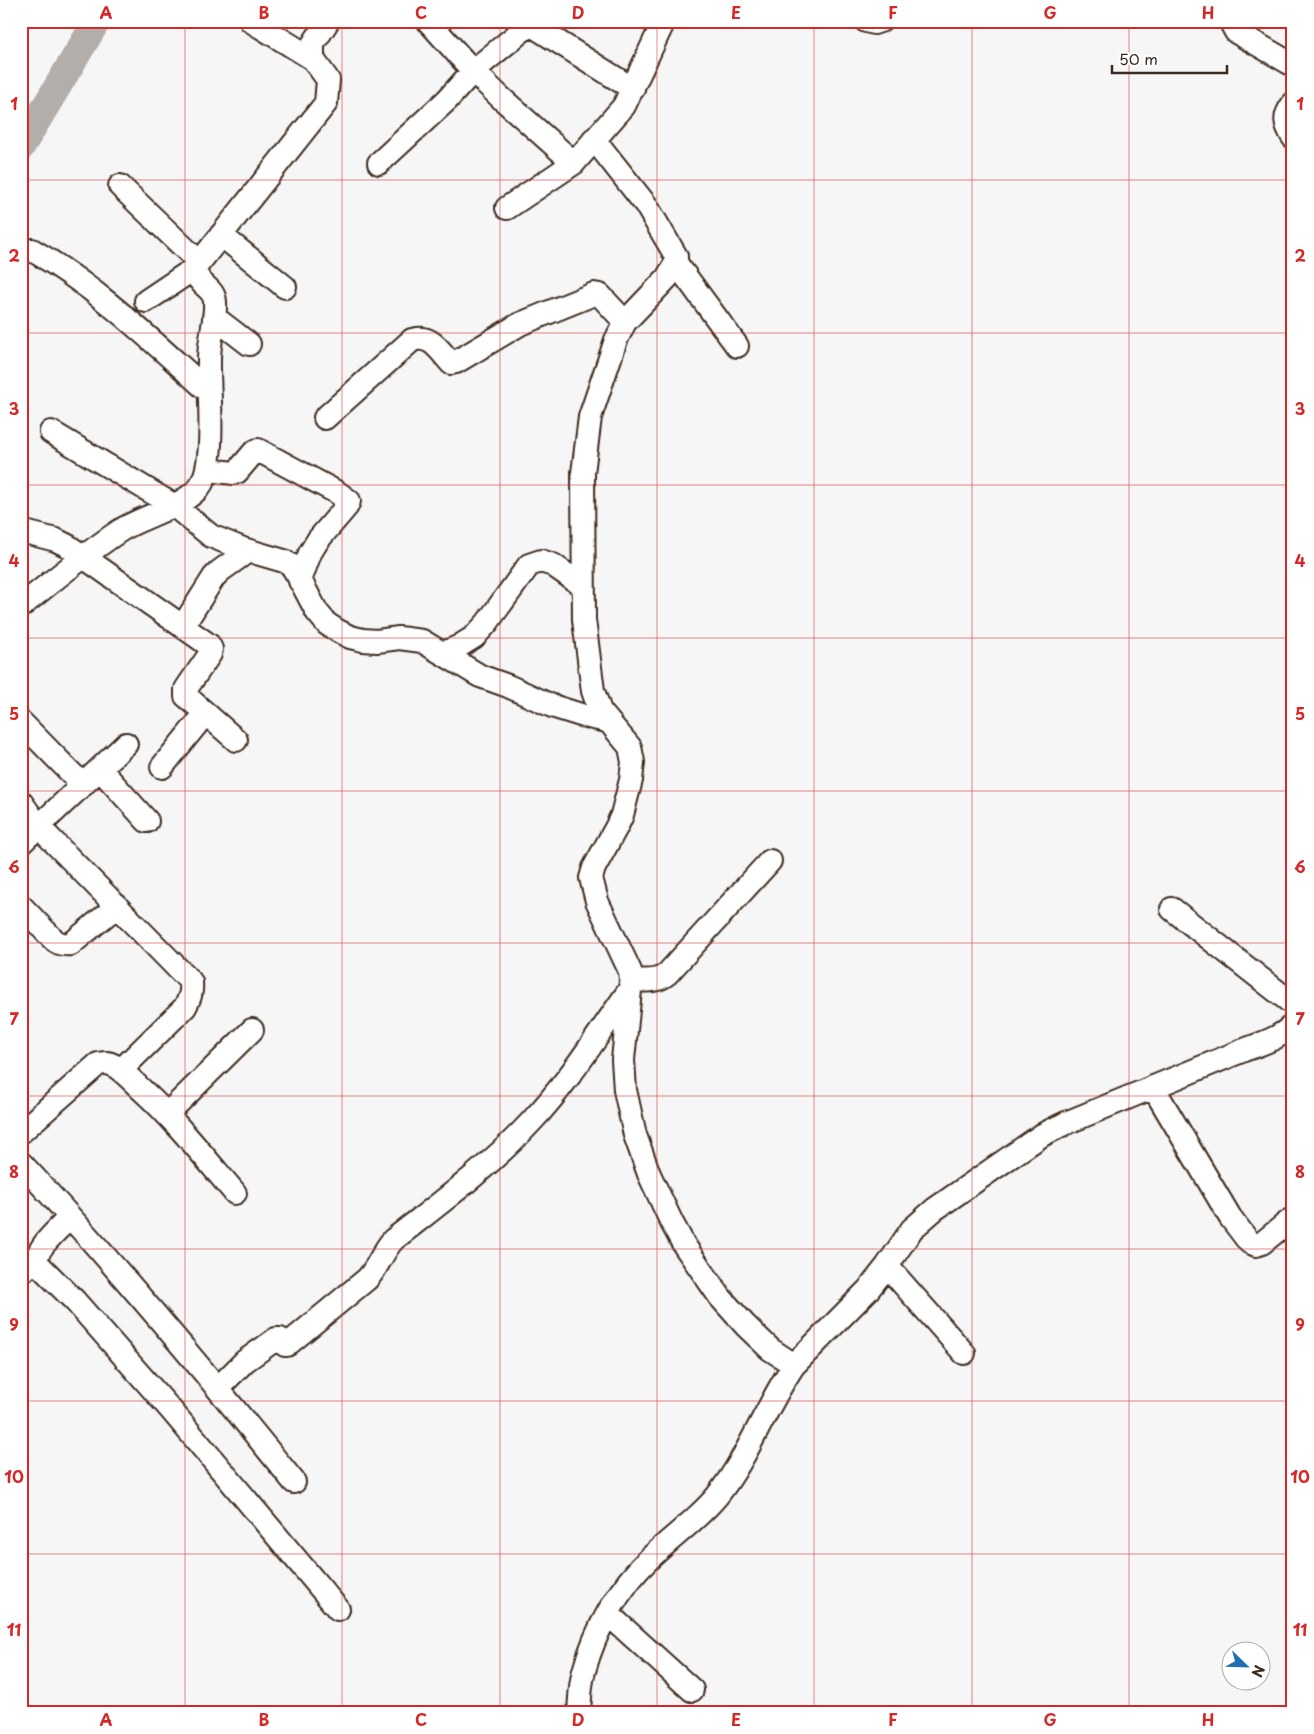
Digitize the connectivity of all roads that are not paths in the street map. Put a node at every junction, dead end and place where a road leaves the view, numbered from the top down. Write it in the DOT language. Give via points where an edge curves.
graph roads {
  1 [pos="251,21"];
  2 [pos="328,21"];
  3 [pos="428,21"];
  4 [pos="664,21"];
  5 [pos="866,21"];
  6 [pos="880,21"];
  7 [pos="1230,21"];
  8 [pos="532,23"];
  9 [pos="313,58"];
  10 [pos="1293,65"];
  11 [pos="473,71"];
  12 [pos="633,89"];
  13 [pos="1293,104"];
  14 [pos="1293,137"];
  15 [pos="594,140"];
  16 [pos="379,163"];
  17 [pos="574,163"];
  18 [pos="120,186"];
  19 [pos="508,208"];
  20 [pos="221,235"];
  21 [pos="32,250"];
  22 [pos="676,263"];
  23 [pos="197,265"];
  24 [pos="285,287"];
  25 [pos="146,301"];
  26 [pos="214,317"];
  27 [pos="620,331"];
  28 [pos="249,344"];
  29 [pos="738,346"];
  30 [pos="210,407"];
  31 [pos="325,418"];
  32 [pos="51,432"];
  33 [pos="208,470"];
  34 [pos="173,505"];
  35 [pos="21,532"];
  36 [pos="248,551"];
  37 [pos="82,556"];
  38 [pos="300,581"];
  39 [pos="583,586"];
  40 [pos="21,606"];
  41 [pos="183,626"];
  42 [pos="443,653"];
  43 [pos="205,714"];
  44 [pos="607,720"];
  45 [pos="21,722"];
  46 [pos="236,740"];
  47 [pos="126,744"];
  48 [pos="162,767"];
  49 [pos="100,769"];
  50 [pos="83,785"];
  51 [pos="21,802"];
  52 [pos="147,821"];
  53 [pos="39,827"];
  54 [pos="21,843"];
  55 [pos="770,861"];
  56 [pos="21,906"];
  57 [pos="117,906"];
  58 [pos="1172,909"];
  59 [pos="630,985"];
  60 [pos="1293,1004"];
  61 [pos="1293,1025"];
  62 [pos="252,1030"];
  63 [pos="121,1070"];
  64 [pos="1154,1087"];
  65 [pos="167,1114"];
  66 [pos="21,1132"];
  67 [pos="21,1163"];
  68 [pos="235,1194"];
  69 [pos="70,1217"];
  70 [pos="1293,1218"];
  71 [pos="28,1266"];
  72 [pos="887,1266"];
  73 [pos="964,1354"];
  74 [pos="794,1365"];
  75 [pos="218,1388"];
  76 [pos="294,1482"];
  77 [pos="338,1609"];
  78 [pos="608,1614"];
  79 [pos="692,1690"];
  80 [pos="579,1713"];
  1 -- 9 [label="street"];
  2 -- 9 [label="street" via="313,44"];
  3 -- 11 [label="street"];
  4 -- 12 [label="street"];
  5 -- 6 [label="street" via="874,24"];
  7 -- 10 [label="street" via="1236,32"];
  8 -- 11 [label="street"];
  8 -- 12 [label="street"];
  9 -- 20 [label="street" via="328,80 326,103"];
  11 -- 16 [label="street" via="447,100"];
  11 -- 17 [label="street"];
  12 -- 15 [label="street" via="624,106"];
  13 -- 14 [label="street" via="1285,121"];
  15 -- 17 [label="street"];
  15 -- 22 [label="street" via="652,213 674,251"];
  17 -- 19 [label="street"];
  18 -- 23 [label="street"];
  20 -- 23 [label="street"];
  20 -- 24 [label="street"];
  21 -- 30 [label="street" via="93,290"];
  22 -- 27 [label="street" via="667,278"];
  22 -- 29 [label="street"];
  23 -- 25 [label="street"];
  23 -- 26 [label="street" via="198,280 215,298"];
  26 -- 28 [label="street"];
  26 -- 30 [label="street" via="209,358"];
  27 -- 31 [label="street" via="600,295 594,294 520,324 456,362 451,363 429,340 418,338"];
  27 -- 39 [label="street" via="590,417 584,460"];
  30 -- 33 [label="street"];
  32 -- 34 [label="street"];
  33 -- 34 [label="street" via="193,495"];
  33 -- 38 [label="street" via="237,472 258,450 349,501 310,553"];
  34 -- 36 [label="street" via="211,536"];
  34 -- 37 [label="street" via="123,529"];
  35 -- 37 [label="street" via="56,540"];
  36 -- 38 [label="street" via="284,561"];
  36 -- 41 [label="street" via="214,577"];
  37 -- 40 [label="street"];
  37 -- 41 [label="street"];
  38 -- 42 [label="street" via="317,612 338,631 363,640 412,639"];
  39 -- 42 [label="street" via="553,565 541,561 529,565 487,623 458,648"];
  39 -- 44 [label="street" via="593,691"];
  41 -- 43 [label="street" via="211,649 185,693"];
  42 -- 44 [label="street" via="480,676 552,706"];
  43 -- 46 [label="street"];
  43 -- 48 [label="street"];
  44 -- 59 [label="street" via="630,747 633,762 622,816 591,878 597,901 630,971"];
  45 -- 50 [label="street"];
  47 -- 49 [label="street"];
  49 -- 50 [label="street"];
  49 -- 52 [label="street"];
  50 -- 53 [label="street"];
  51 -- 53 [label="street"];
  53 -- 54 [label="street"];
  53 -- 57 [label="street"];
  55 -- 59 [label="street" via="661,979"];
  56 -- 57 [label="street" via="57,943 64,945 71,944"];
  57 -- 63 [label="street" via="191,982 185,1006"];
  58 -- 60 [label="street"];
  59 -- 74 [label="street" via="623,1060 626,1090 649,1174 684,1245 720,1297 770,1349"];
  59 -- 75 [label="street" via="548,1102 512,1142 393,1240 373,1274 288,1344 276,1339 250,1356"];
  61 -- 64 [label="street" via="1259,1045"];
  62 -- 65 [label="street"];
  63 -- 65 [label="street"];
  63 -- 66 [label="street" via="105,1062 98,1064"];
  64 -- 70 [label="street" via="1225,1209 1249,1242 1262,1243"];
  64 -- 72 [label="street" via="1066,1123 1016,1152 912,1229"];
  65 -- 68 [label="street"];
  67 -- 69 [label="street"];
  69 -- 71 [label="street"];
  69 -- 75 [label="street"];
  71 -- 77 [label="street" via="40,1266 75,1301"];
  72 -- 73 [label="street"];
  72 -- 74 [label="street" via="868,1290"];
  74 -- 78 [label="street" via="742,1460 717,1496 649,1559 627,1584"];
  75 -- 76 [label="street"];
  78 -- 79 [label="street"];
  78 -- 80 [label="street" via="584,1672"];
}
